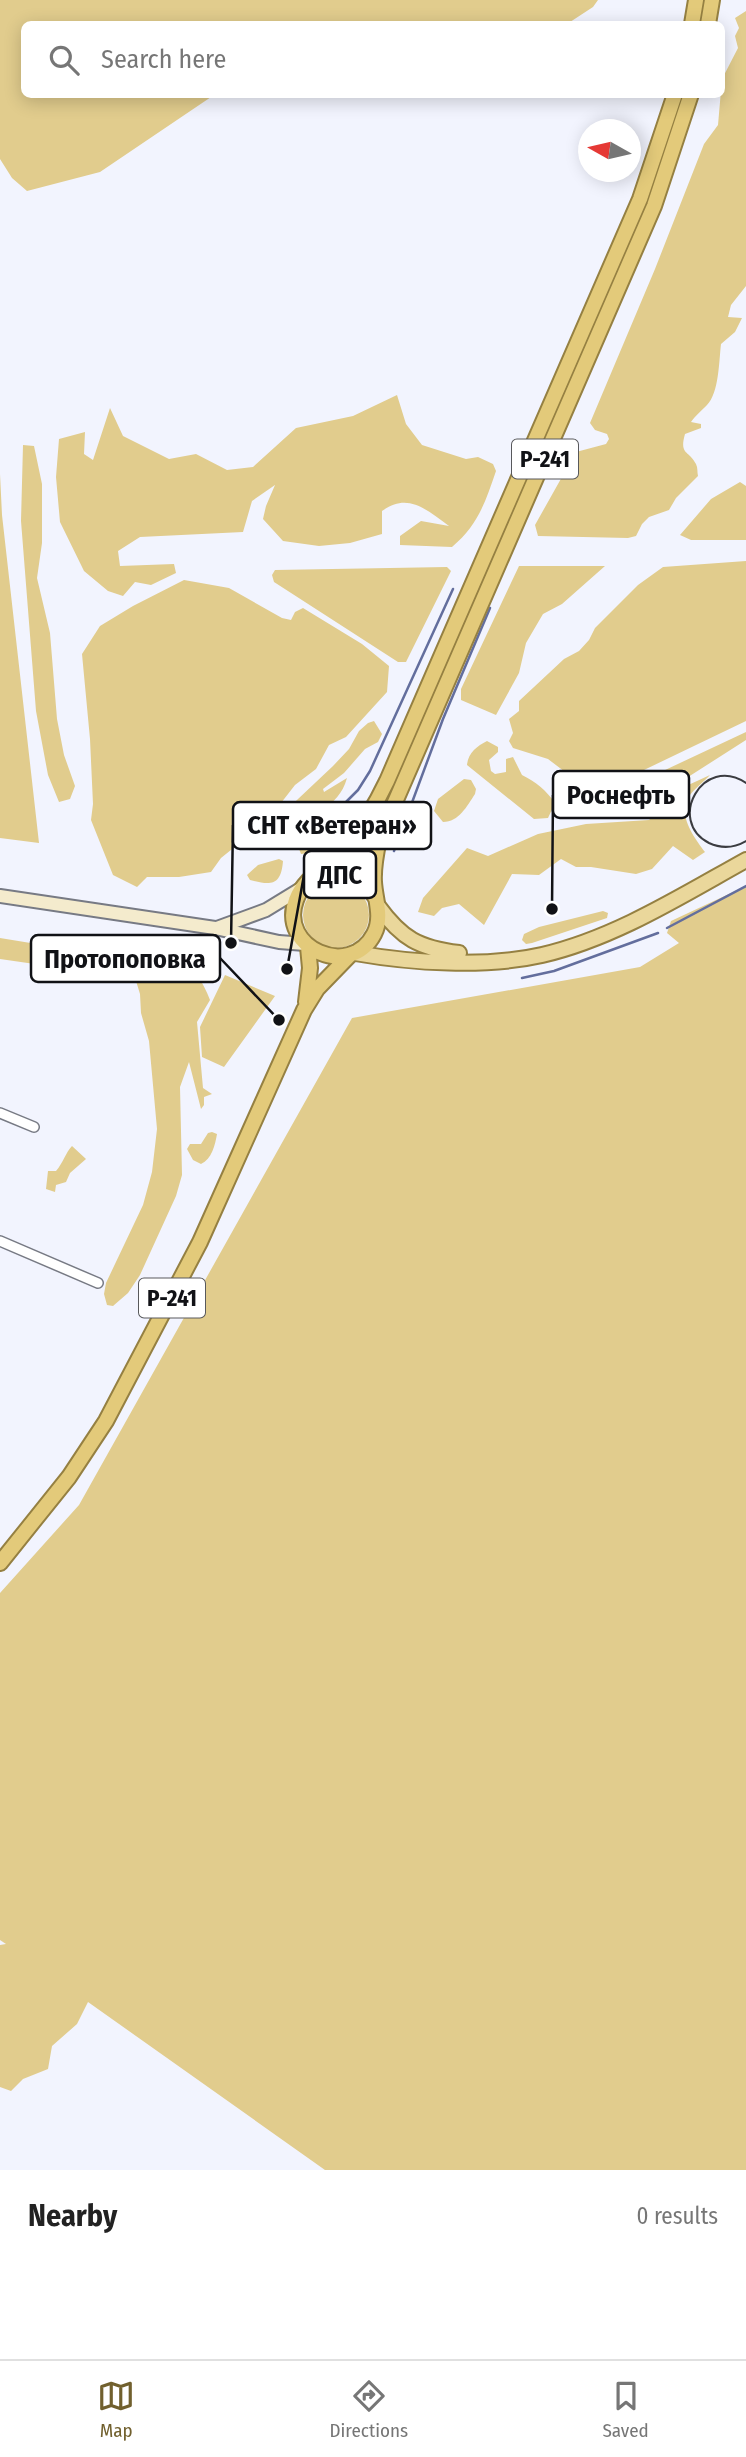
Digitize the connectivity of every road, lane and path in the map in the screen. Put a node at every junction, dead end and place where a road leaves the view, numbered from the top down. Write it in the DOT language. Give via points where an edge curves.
graph roads {
  1 [pos="696,0"];
  2 [pos="712,0"];
  3 [pos="692,21"];
  4 [pos="708,21"];
  5 [pos="674,98"];
  6 [pos="690,98"];
  7 [pos="746,860"];
  8 [pos="307,883"];
  9 [pos="0,896"];
  10 [pos="377,903"];
  11 [pos="215,929"];
  12 [pos="307,945"];
  13 [pos="353,954"];
  14 [pos="491,961"];
  15 [pos="304,1010"];
  16 [pos="0,1114"];
  17 [pos="34,1128"];
  18 [pos="0,1241"];
  19 [pos="98,1283"];
  20 [pos="0,1563"];
  1 -- 3 [label="highway"];
  2 -- 4 [label="highway"];
  5 -- 8 [label="highway, Р-241" via="640,199 387,781 355,835"];
  6 -- 10 [label="highway, Р-241" via="654,206 379,839 374,881"];
  7 -- 14 [label="main road" via="611,931 543,954"];
  8 -- 10 [label="highway" via="332,871 354,875 371,889"];
  8 -- 11 [label="main road" via="266,910"];
  8 -- 12 [label="highway, Р-241" via="293,912 294,925"];
  9 -- 11 [label="main road"];
  10 -- 13 [label="highway, Р-241" via="375,933"];
  10 -- 14 [label="main road" via="399,932 416,944"];
  11 -- 12 [label="main road"];
  12 -- 13 [label="highway" via="328,957"];
  12 -- 15 [label="highway, Р-241" via="309,989"];
  13 -- 14 [label="main road"];
  13 -- 15 [label="highway, Р-241" via="325,980"];
  15 -- 20 [label="highway, Р-241" via="200,1242 106,1421 69,1477"];
  16 -- 17 [label="street"];
  18 -- 19 [label="street"];
}
